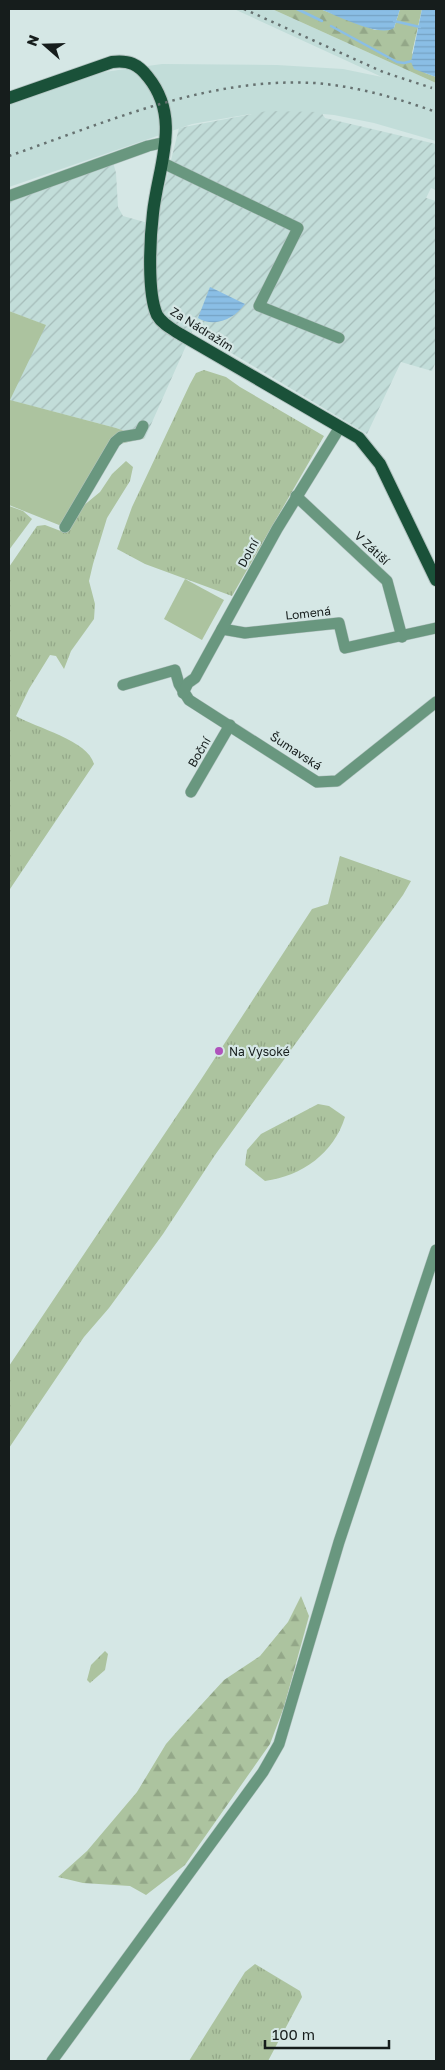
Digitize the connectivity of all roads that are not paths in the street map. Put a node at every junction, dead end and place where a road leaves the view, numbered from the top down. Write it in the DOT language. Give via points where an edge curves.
graph roads {
  1 [pos="9,98"];
  2 [pos="166,142"];
  3 [pos="163,163"];
  4 [pos="9,196"];
  5 [pos="339,338"];
  6 [pos="143,426"];
  7 [pos="340,427"];
  8 [pos="296,496"];
  9 [pos="65,527"];
  10 [pos="436,580"];
  11 [pos="436,628"];
  12 [pos="222,629"];
  13 [pos="402,637"];
  14 [pos="123,685"];
  15 [pos="183,693"];
  16 [pos="436,702"];
  17 [pos="230,725"];
  18 [pos="191,792"];
  19 [pos="436,1250"];
  20 [pos="52,2061"];
  1 -- 2 [label="main road, Za Nádražím" via="118,62 134,63 146,74 161,98"];
  2 -- 3 [label="main road, Za Nádražím"];
  2 -- 4 [label="street"];
  3 -- 5 [label="street" via="298,228 259,306"];
  3 -- 7 [label="main road, Za Nádražím" via="153,212 150,268 155,307 162,322"];
  6 -- 9 [label="street" via="136,435 121,437 116,442"];
  7 -- 8 [label="street, Dolní"];
  7 -- 10 [label="main road, Za Nádražím" via="359,438 380,464"];
  8 -- 12 [label="street, Dolní"];
  8 -- 13 [label="street, V Zátiší" via="387,581"];
  11 -- 13 [label="street, Lomená"];
  12 -- 13 [label="street, Lomená" via="245,633 339,623 345,648"];
  12 -- 15 [label="street, Dolní"];
  14 -- 15 [label="street" via="175,670"];
  15 -- 17 [label="street, Šumavská"];
  16 -- 17 [label="street, Šumavská" via="337,781 317,782"];
  17 -- 18 [label="street, Boční"];
  19 -- 20 [label="street" via="339,1542 279,1744 263,1772"];
}
